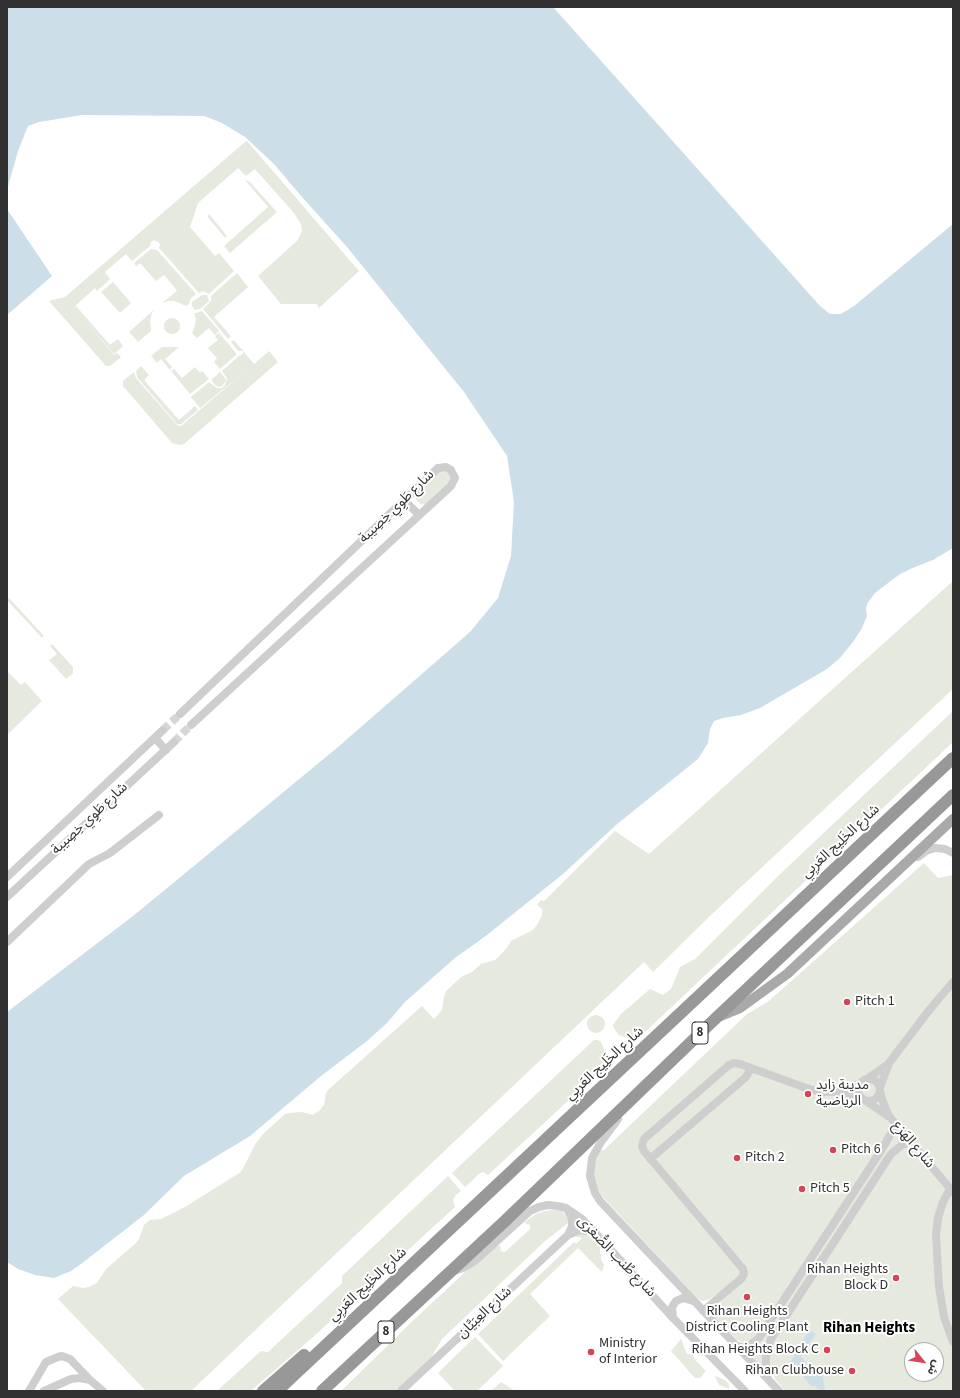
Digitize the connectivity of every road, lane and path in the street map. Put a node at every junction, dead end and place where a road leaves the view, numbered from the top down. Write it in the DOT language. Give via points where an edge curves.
graph roads {
  1 [pos="404,500"];
  2 [pos="418,515"];
  3 [pos="180,714"];
  4 [pos="191,725"];
  5 [pos="163,730"];
  6 [pos="155,738"];
  7 [pos="174,742"];
  8 [pos="166,750"];
  9 [pos="953,758"];
  10 [pos="953,795"];
  11 [pos="159,815"];
  12 [pos="953,819"];
  13 [pos="953,853"];
  14 [pos="894,874"];
  15 [pos="7,877"];
  16 [pos="7,897"];
  17 [pos="7,942"];
  18 [pos="953,982"];
  19 [pos="716,1018"];
  20 [pos="889,1063"];
  21 [pos="751,1068"];
  22 [pos="864,1081"];
  23 [pos="880,1090"];
  24 [pos="837,1092"];
  25 [pos="632,1100"];
  26 [pos="864,1100"];
  27 [pos="889,1116"];
  28 [pos="896,1125"];
  29 [pos="911,1142"];
  30 [pos="650,1159"];
  31 [pos="952,1190"];
  32 [pos="566,1208"];
  33 [pos="595,1232"];
  34 [pos="568,1235"];
  35 [pos="450,1273"];
  36 [pos="694,1301"];
  37 [pos="703,1311"];
  38 [pos="673,1318"];
  39 [pos="348,1325"];
  40 [pos="953,1342"];
  41 [pos="735,1345"];
  42 [pos="90,1380"];
  43 [pos="768,1380"];
  44 [pos="29,1391"];
  45 [pos="44,1391"];
  46 [pos="103,1391"];
  47 [pos="263,1391"];
  48 [pos="277,1391"];
  49 [pos="322,1391"];
  50 [pos="401,1391"];
  51 [pos="745,1391"];
  52 [pos="779,1391"];
  1 -- 2 [label="street"];
  1 -- 2 [label="street, شارع طَوِي خِصِيبة" via="438,468 446,467 453,472 455,478 451,486"];
  1 -- 3 [label="street, شارع طَوِي خِصِيبة"];
  2 -- 4 [label="street, شارع طَوِي خِصِيبة"];
  5 -- 6 [label="street, شارع طَوِي خِصِيبة"];
  6 -- 8 [label="street"];
  6 -- 15 [label="street, شارع طَوِي خِصِيبة"];
  7 -- 8 [label="street, شارع طَوِي خِصِيبة"];
  8 -- 16 [label="street, شارع طَوِي خِصِيبة"];
  9 -- 39 [label="highway, شارع الخَلِيج العَربِي / 8"];
  10 -- 19 [label="highway, 8"];
  11 -- 17 [label="street" via="110,853 89,864"];
  12 -- 14 [label="main road"];
  13 -- 14 [label="street" via="940,848 931,849"];
  14 -- 19 [label="main road" via="785,975 740,1008"];
  18 -- 20 [label="street"];
  19 -- 25 [label="highway, 8"];
  20 -- 22 [label="street"];
  20 -- 23 [label="street"];
  21 -- 24 [label="street" via="809,1089"];
  21 -- 30 [label="street" via="746,1077"];
  21 -- 30 [label="street" via="737,1063 730,1066 646,1136 642,1146"];
  22 -- 23 [label="street" via="875,1081"];
  22 -- 24 [label="street"];
  22 -- 26 [label="street" via="858,1090"];
  23 -- 26 [label="street" via="876,1099"];
  23 -- 27 [label="street, شارع الهَزع" via="882,1102"];
  24 -- 26 [label="street, شارع الهَزع"];
  25 -- 35 [label="highway, 8"];
  25 -- 36 [label="street, شارع طُنب الصُّغرَى" via="596,1150 590,1167 592,1185 600,1201"];
  26 -- 27 [label="street, شارع الهَزع"];
  27 -- 28 [label="street, شارع الهَزع"];
  28 -- 29 [label="street, شارع الهَزع"];
  28 -- 41 [label="street" via="760,1338 750,1346"];
  29 -- 31 [label="street, شارع الهَزع"];
  29 -- 43 [label="street" via="902,1145 891,1154 770,1339 766,1355"];
  30 -- 37 [label="street" via="743,1269 742,1278"];
  31 -- 40 [label="street" via="943,1202 936,1235 939,1287 944,1317"];
  32 -- 33 [label="street, شارع طُنب الصُّغرَى"];
  32 -- 34 [label="street" via="572,1221"];
  32 -- 35 [label="street, شارع طُنب الصُّغرَى" via="548,1205 530,1211 472,1263"];
  33 -- 34 [label="street, شارع العِبَيَّان" via="579,1230"];
  33 -- 38 [label="street, شارع طُنب الصُّغرَى"];
  34 -- 50 [label="street, شارع العِبَيَّان"];
  35 -- 49 [label="highway, 8"];
  36 -- 37 [label="street, شارع طُنب الصُّغرَى"];
  36 -- 38 [label="street" via="683,1298 676,1301 672,1307"];
  37 -- 41 [label="street, شارع طُنب الصُّغرَى"];
  38 -- 51 [label="street, شارع طُنب الصُّغرَى"];
  39 -- 47 [label="highway" via="324,1339"];
  39 -- 48 [label="highway, شارع الخَلِيج العَربِي / 8"];
  41 -- 43 [label="street, شارع طُنب الصُّغرَى"];
  42 -- 44 [label="street" via="70,1359 58,1356 46,1362"];
  42 -- 45 [label="street" via="76,1378"];
  42 -- 46 [label="street"];
  43 -- 52 [label="street, شارع طُنب الصُّغرَى"];
}
